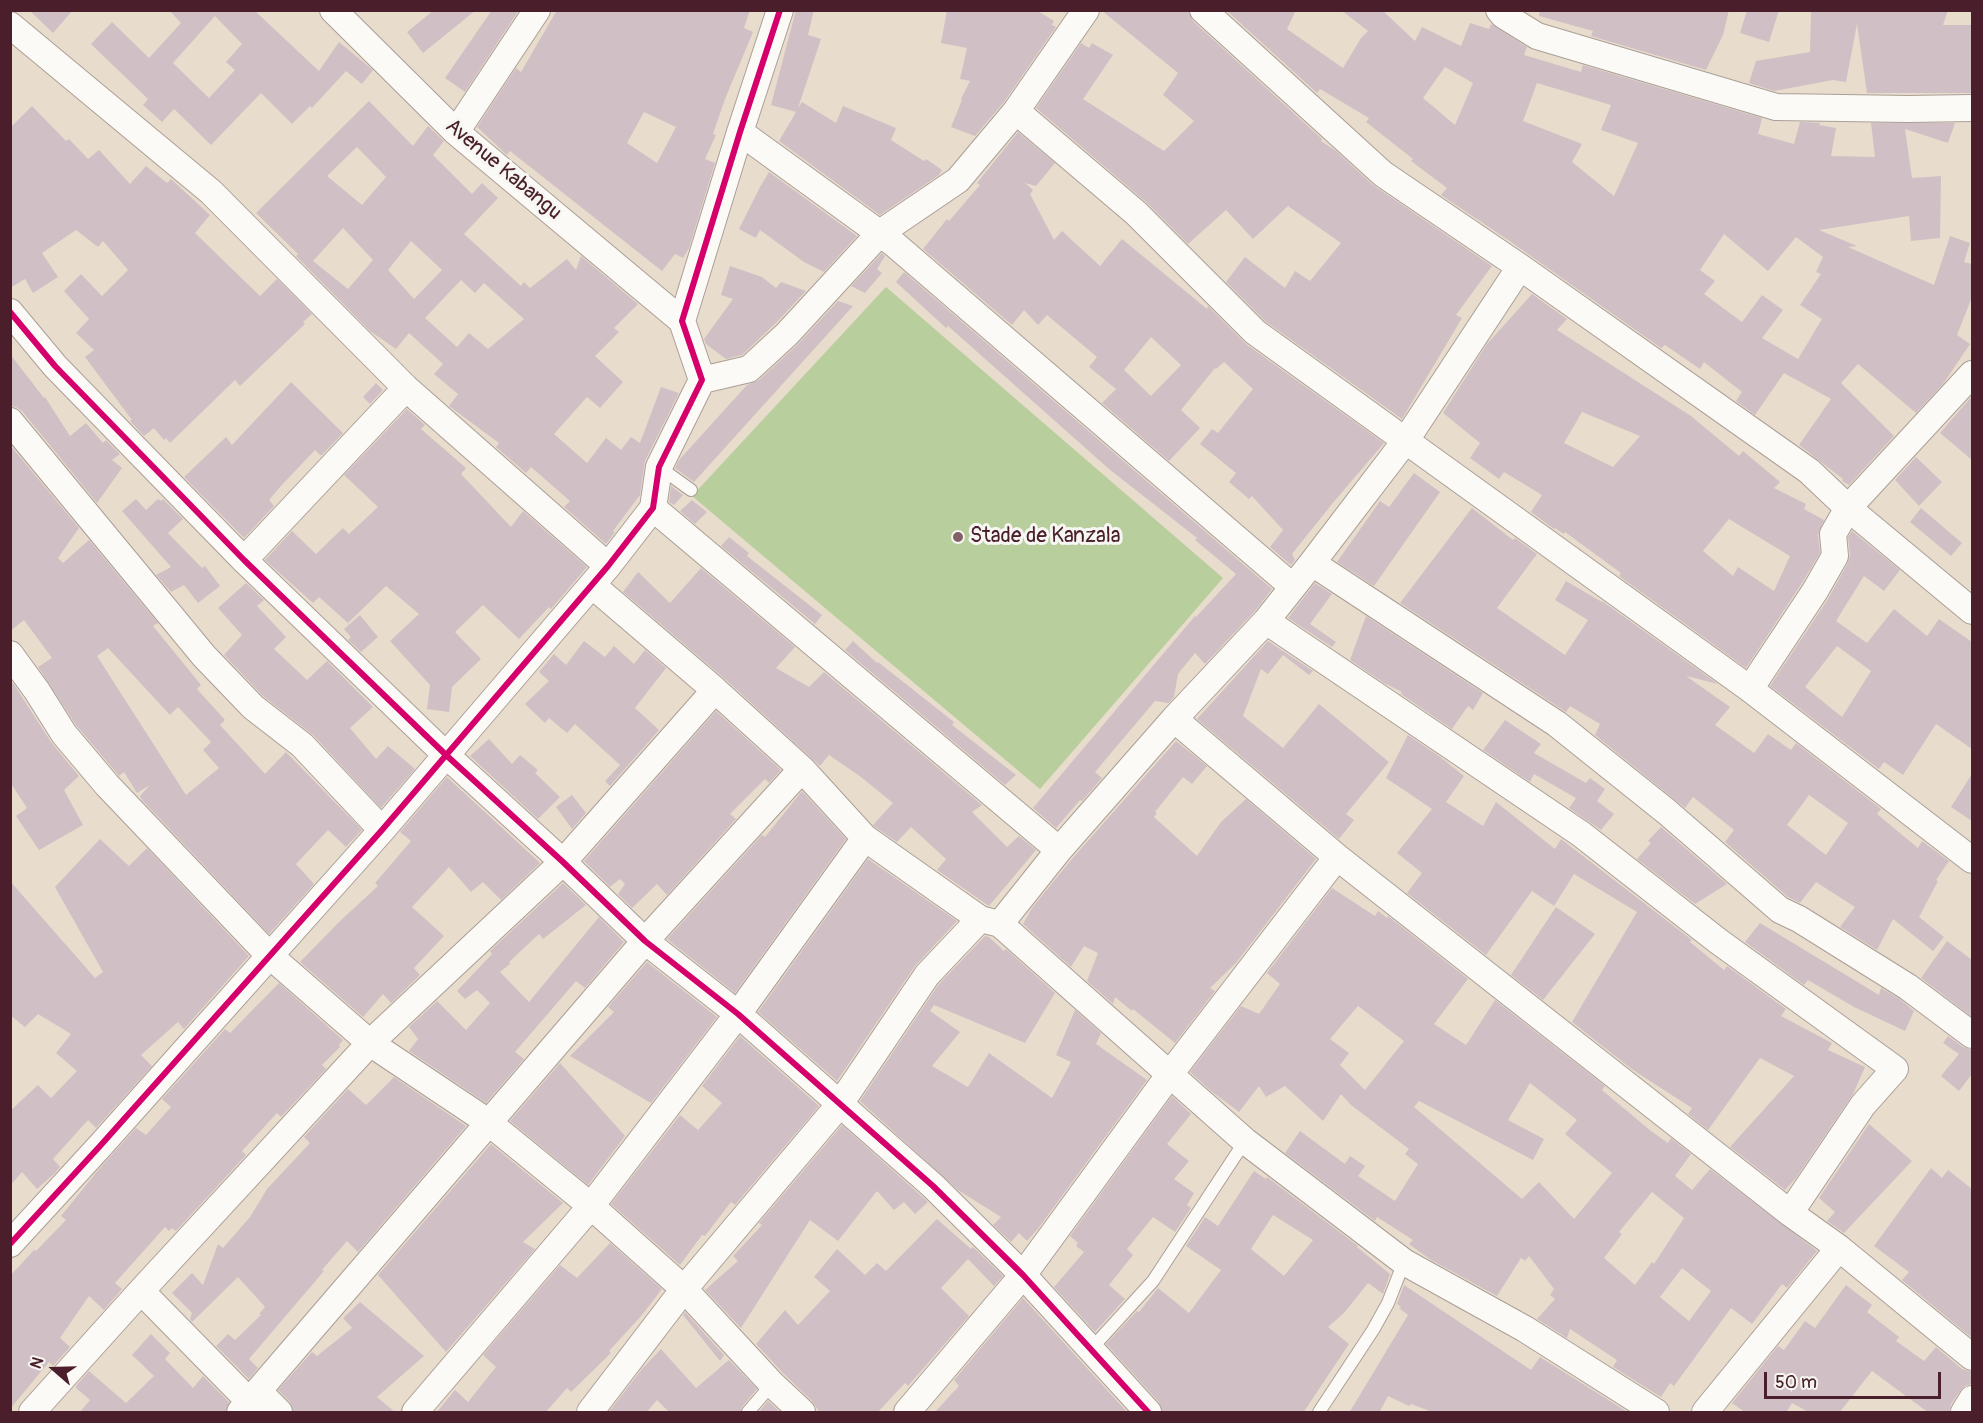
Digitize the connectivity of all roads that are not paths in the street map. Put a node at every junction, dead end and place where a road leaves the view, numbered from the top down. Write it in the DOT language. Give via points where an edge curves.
graph roads {
  1 [pos="333,10"];
  2 [pos="537,10"];
  3 [pos="780,10"];
  4 [pos="1086,10"];
  5 [pos="1203,10"];
  6 [pos="1499,10"];
  7 [pos="10,25"];
  8 [pos="1972,108"];
  9 [pos="1016,111"];
  10 [pos="456,132"];
  11 [pos="740,132"];
  12 [pos="880,233"];
  13 [pos="1520,267"];
  14 [pos="10,312"];
  15 [pos="682,321"];
  16 [pos="1972,374"];
  17 [pos="702,380"];
  18 [pos="406,388"];
  19 [pos="10,421"];
  20 [pos="1406,440"];
  21 [pos="659,466"];
  22 [pos="692,490"];
  23 [pos="653,508"];
  24 [pos="1848,508"];
  25 [pos="244,560"];
  26 [pos="1312,563"];
  27 [pos="608,566"];
  28 [pos="592,585"];
  29 [pos="1293,587"];
  30 [pos="1972,611"];
  31 [pos="1266,621"];
  32 [pos="10,654"];
  33 [pos="1750,689"];
  34 [pos="715,690"];
  35 [pos="1174,719"];
  36 [pos="446,755"];
  37 [pos="802,769"];
  38 [pos="381,830"];
  39 [pos="866,838"];
  40 [pos="1059,850"];
  41 [pos="1337,857"];
  42 [pos="1972,860"];
  43 [pos="562,862"];
  44 [pos="990,921"];
  45 [pos="645,941"];
  46 [pos="269,955"];
  47 [pos="738,1014"];
  48 [pos="1972,1035"];
  49 [pos="370,1043"];
  50 [pos="1170,1074"];
  51 [pos="840,1104"];
  52 [pos="488,1122"];
  53 [pos="1245,1141"];
  54 [pos="591,1206"];
  55 [pos="1790,1213"];
  56 [pos="10,1244"];
  57 [pos="1839,1248"];
  58 [pos="1404,1262"];
  59 [pos="1023,1275"];
  60 [pos="684,1289"];
  61 [pos="141,1291"];
  62 [pos="1091,1349"];
  63 [pos="1972,1357"];
  64 [pos="772,1384"];
  65 [pos="1972,1399"];
  66 [pos="244,1407"];
  67 [pos="32,1413"];
  68 [pos="279,1413"];
  69 [pos="415,1413"];
  70 [pos="590,1413"];
  71 [pos="748,1413"];
  72 [pos="802,1413"];
  73 [pos="907,1413"];
  74 [pos="1148,1413"];
  75 [pos="1319,1413"];
  76 [pos="1656,1413"];
  77 [pos="1705,1413"];
  78 [pos="1964,1413"];
  1 -- 10 [label="street, Avenue Kabangu"];
  2 -- 10 [label="street"];
  3 -- 11 [label="street"];
  4 -- 9 [label="street"];
  5 -- 13 [label="street" via="1383,174"];
  6 -- 8 [label="street" via="1537,36 1776,107"];
  7 -- 18 [label="street" via="211,192"];
  9 -- 12 [label="street" via="958,180"];
  9 -- 20 [label="street" via="1136,213 1254,332"];
  10 -- 15 [label="street, Avenue Kabangu"];
  11 -- 12 [label="street"];
  11 -- 15 [label="street"];
  12 -- 17 [label="street" via="787,334 749,369"];
  12 -- 29 [label="street"];
  13 -- 20 [label="street"];
  13 -- 24 [label="street" via="1809,471"];
  14 -- 25 [label="street" via="55,366"];
  15 -- 17 [label="street"];
  16 -- 24 [label="street"];
  17 -- 21 [label="street"];
  18 -- 25 [label="street"];
  18 -- 27 [label="street"];
  19 -- 38 [label="street" via="204,656 253,707 302,745"];
  20 -- 26 [label="street"];
  20 -- 33 [label="street"];
  21 -- 22 [label="lane"];
  21 -- 23 [label="street"];
  23 -- 27 [label="street"];
  23 -- 40 [label="street"];
  24 -- 30 [label="street"];
  24 -- 33 [label="street" via="1833,534 1834,556"];
  25 -- 36 [label="street"];
  26 -- 29 [label="street"];
  26 -- 48 [label="street" via="1557,724 1780,910 1908,987"];
  27 -- 28 [label="street"];
  28 -- 34 [label="street"];
  28 -- 36 [label="street"];
  29 -- 31 [label="street"];
  31 -- 35 [label="street"];
  31 -- 55 [label="street" via="1581,834 1895,1069 1863,1105"];
  32 -- 46 [label="street" via="64,734 107,785"];
  33 -- 42 [label="street"];
  34 -- 37 [label="street"];
  34 -- 43 [label="street"];
  35 -- 40 [label="street"];
  35 -- 41 [label="street"];
  36 -- 38 [label="street"];
  36 -- 43 [label="street"];
  37 -- 39 [label="street"];
  37 -- 45 [label="street"];
  38 -- 46 [label="street"];
  39 -- 44 [label="street"];
  39 -- 47 [label="street"];
  40 -- 44 [label="street"];
  41 -- 50 [label="street"];
  41 -- 55 [label="street"];
  43 -- 45 [label="street"];
  43 -- 49 [label="street"];
  44 -- 50 [label="street"];
  44 -- 51 [label="street" via="927,975"];
  45 -- 47 [label="street"];
  45 -- 52 [label="street"];
  46 -- 49 [label="street"];
  46 -- 56 [label="street"];
  47 -- 51 [label="street"];
  47 -- 54 [label="street"];
  49 -- 52 [label="street"];
  49 -- 61 [label="street"];
  50 -- 53 [label="street"];
  50 -- 59 [label="street"];
  51 -- 59 [label="street" via="933,1186"];
  51 -- 60 [label="street"];
  52 -- 54 [label="street"];
  52 -- 66 [label="street"];
  53 -- 58 [label="street"];
  53 -- 62 [label="lane" via="1153,1281"];
  54 -- 60 [label="street"];
  54 -- 69 [label="street"];
  55 -- 57 [label="street"];
  57 -- 63 [label="street"];
  57 -- 77 [label="street"];
  58 -- 75 [label="lane" via="1388,1304"];
  58 -- 76 [label="street" via="1525,1329"];
  59 -- 62 [label="street"];
  59 -- 73 [label="street"];
  60 -- 64 [label="street"];
  60 -- 70 [label="street"];
  61 -- 66 [label="street"];
  61 -- 67 [label="street"];
  62 -- 74 [label="street"];
  64 -- 71 [label="lane"];
  64 -- 72 [label="street"];
  65 -- 78 [label="street"];
  66 -- 68 [label="street" via="263,1396"];
}
